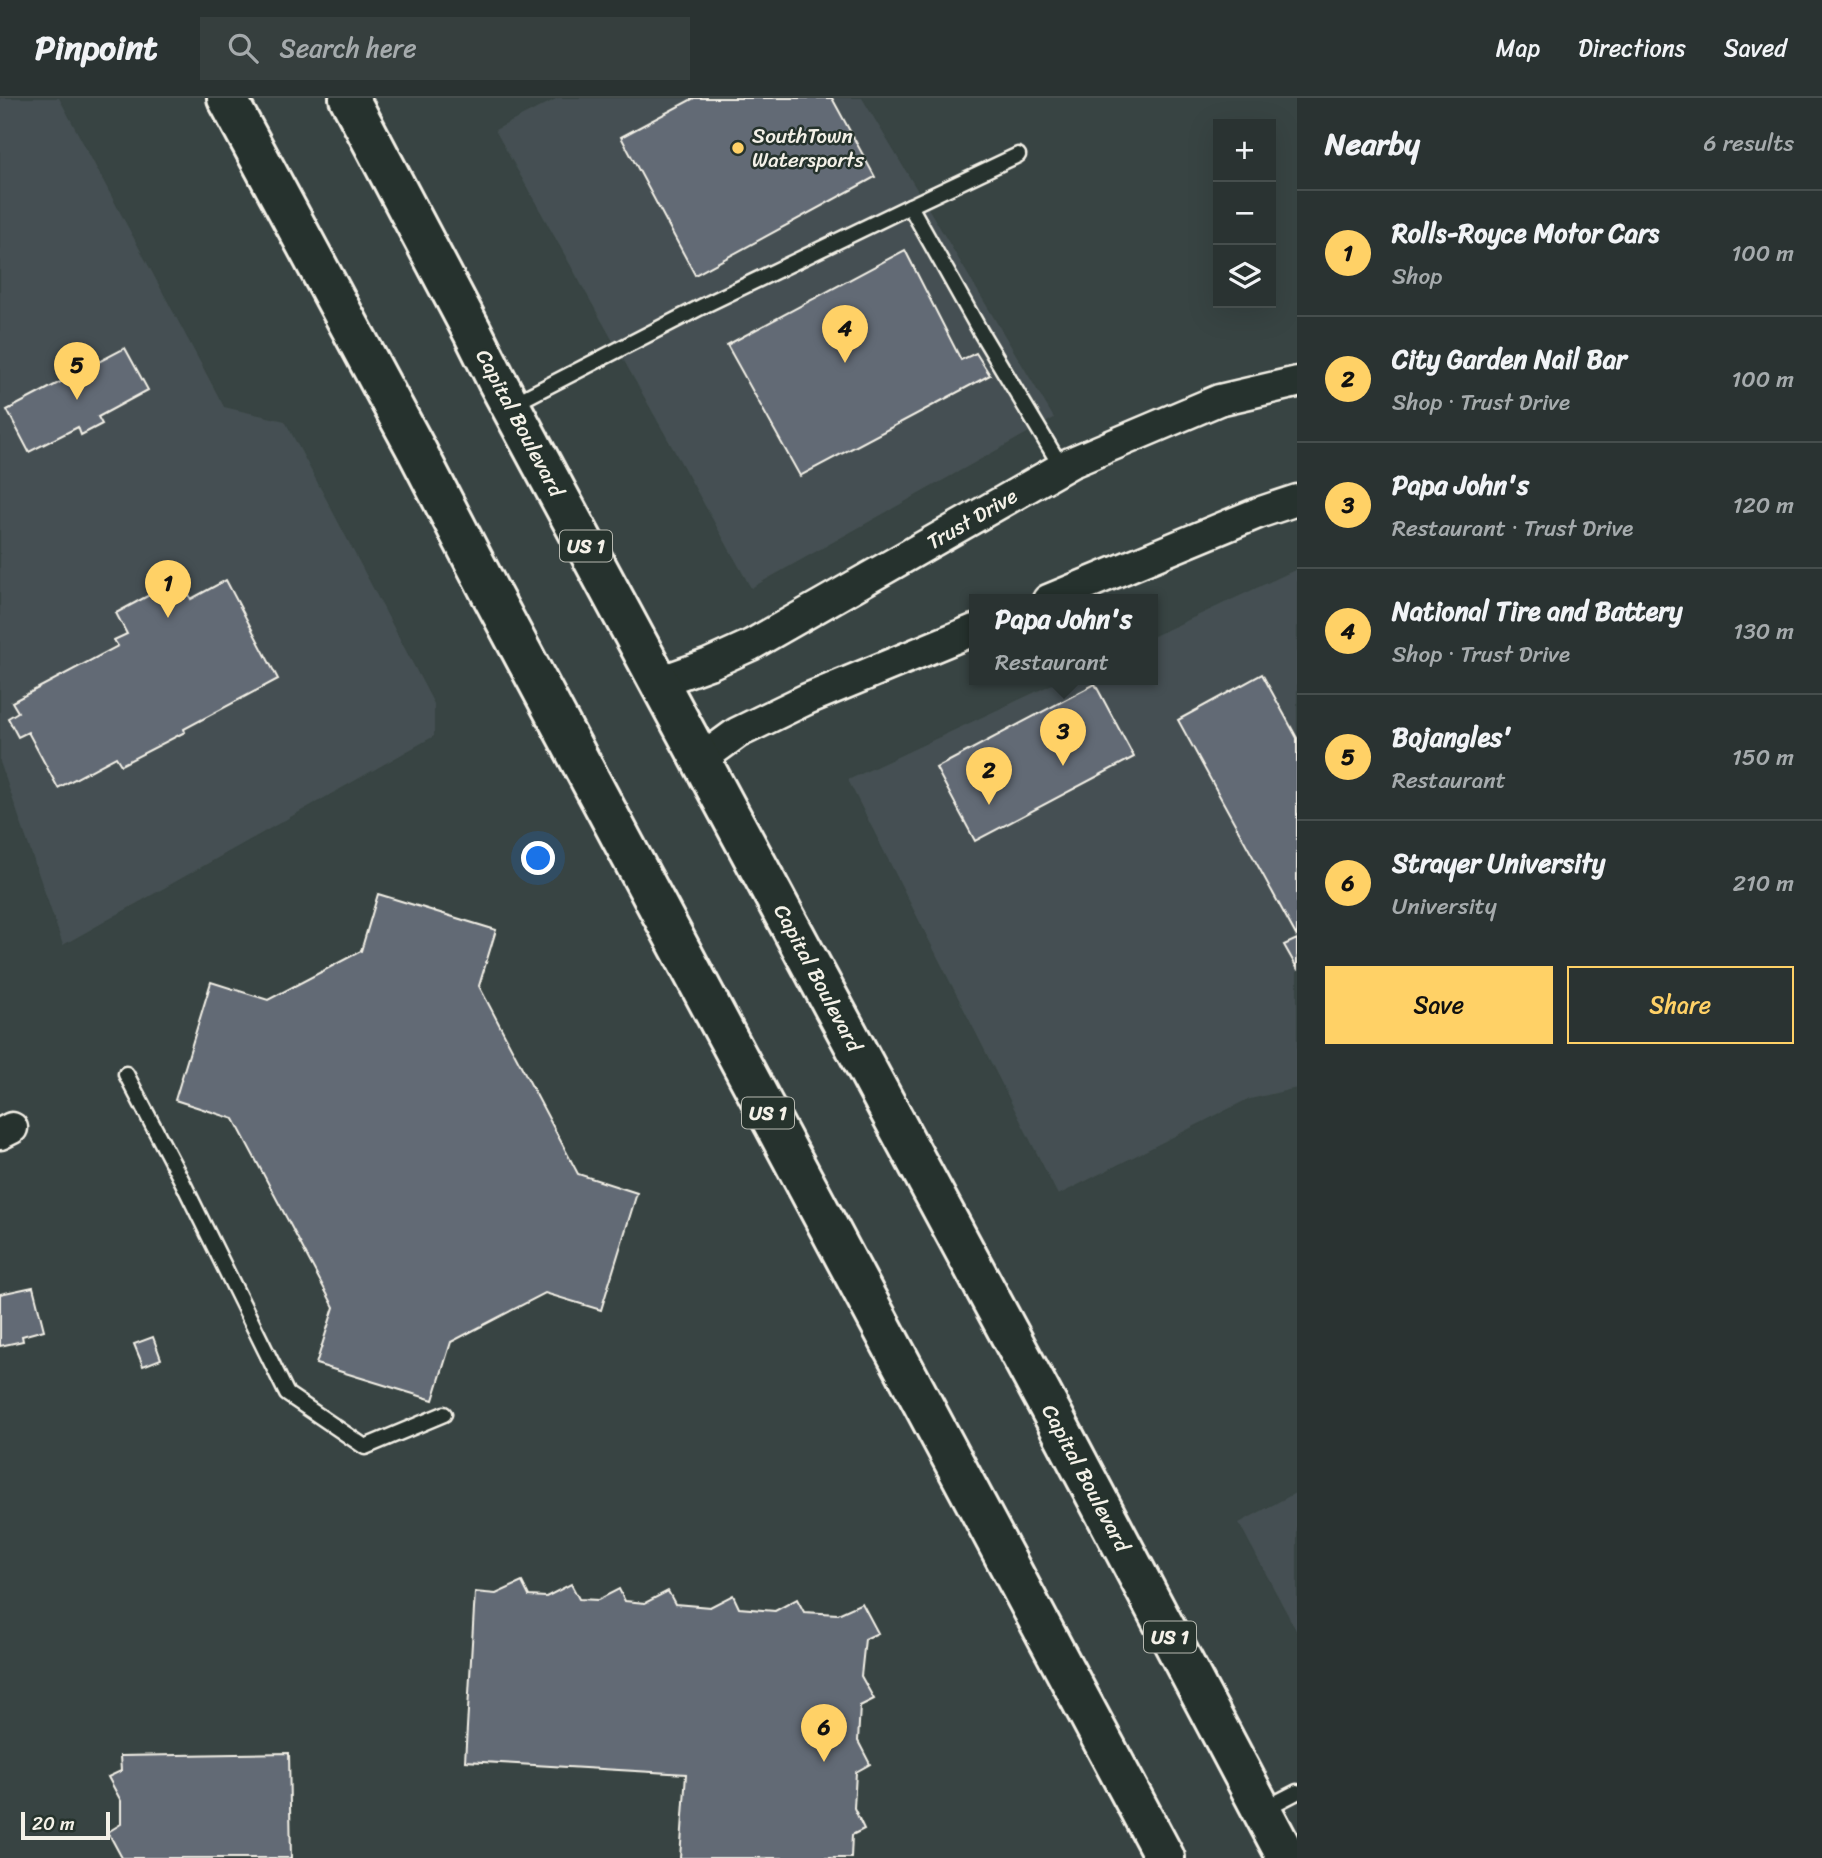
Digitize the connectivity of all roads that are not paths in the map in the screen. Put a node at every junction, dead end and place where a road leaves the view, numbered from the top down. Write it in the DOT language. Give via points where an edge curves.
graph roads {
  1 [pos="227,98"];
  2 [pos="349,98"];
  3 [pos="1018,155"];
  4 [pos="910,206"];
  5 [pos="1297,382"];
  6 [pos="510,406"];
  7 [pos="1062,468"];
  8 [pos="1297,499"];
  9 [pos="1062,594"];
  10 [pos="969,632"];
  11 [pos="659,682"];
  12 [pos="700,760"];
  13 [pos="126,1074"];
  14 [pos="444,1414"];
  15 [pos="1297,1792"];
  16 [pos="1262,1811"];
  17 [pos="1165,1858"];
  18 [pos="1287,1858"];
  1 -- 17 [label="highway, US 1"];
  2 -- 6 [label="highway, Capital Boulevard / US 1"];
  3 -- 4 [label="lane"];
  4 -- 6 [label="lane" via="702,306"];
  4 -- 7 [label="lane"];
  5 -- 7 [label="street, Trust Drive" via="1219,400"];
  6 -- 11 [label="highway, Capital Boulevard / US 1"];
  7 -- 11 [label="street, Trust Drive" via="751,645"];
  8 -- 9 [label="street"];
  10 -- 12 [label="street" via="807,699 737,733"];
  11 -- 12 [label="highway, Capital Boulevard / US 1"];
  12 -- 16 [label="highway, Capital Boulevard / US 1"];
  13 -- 14 [label="lane" via="287,1394 365,1447"];
  15 -- 16 [label="lane"];
  16 -- 18 [label="highway, Capital Boulevard / US 1"];
}
